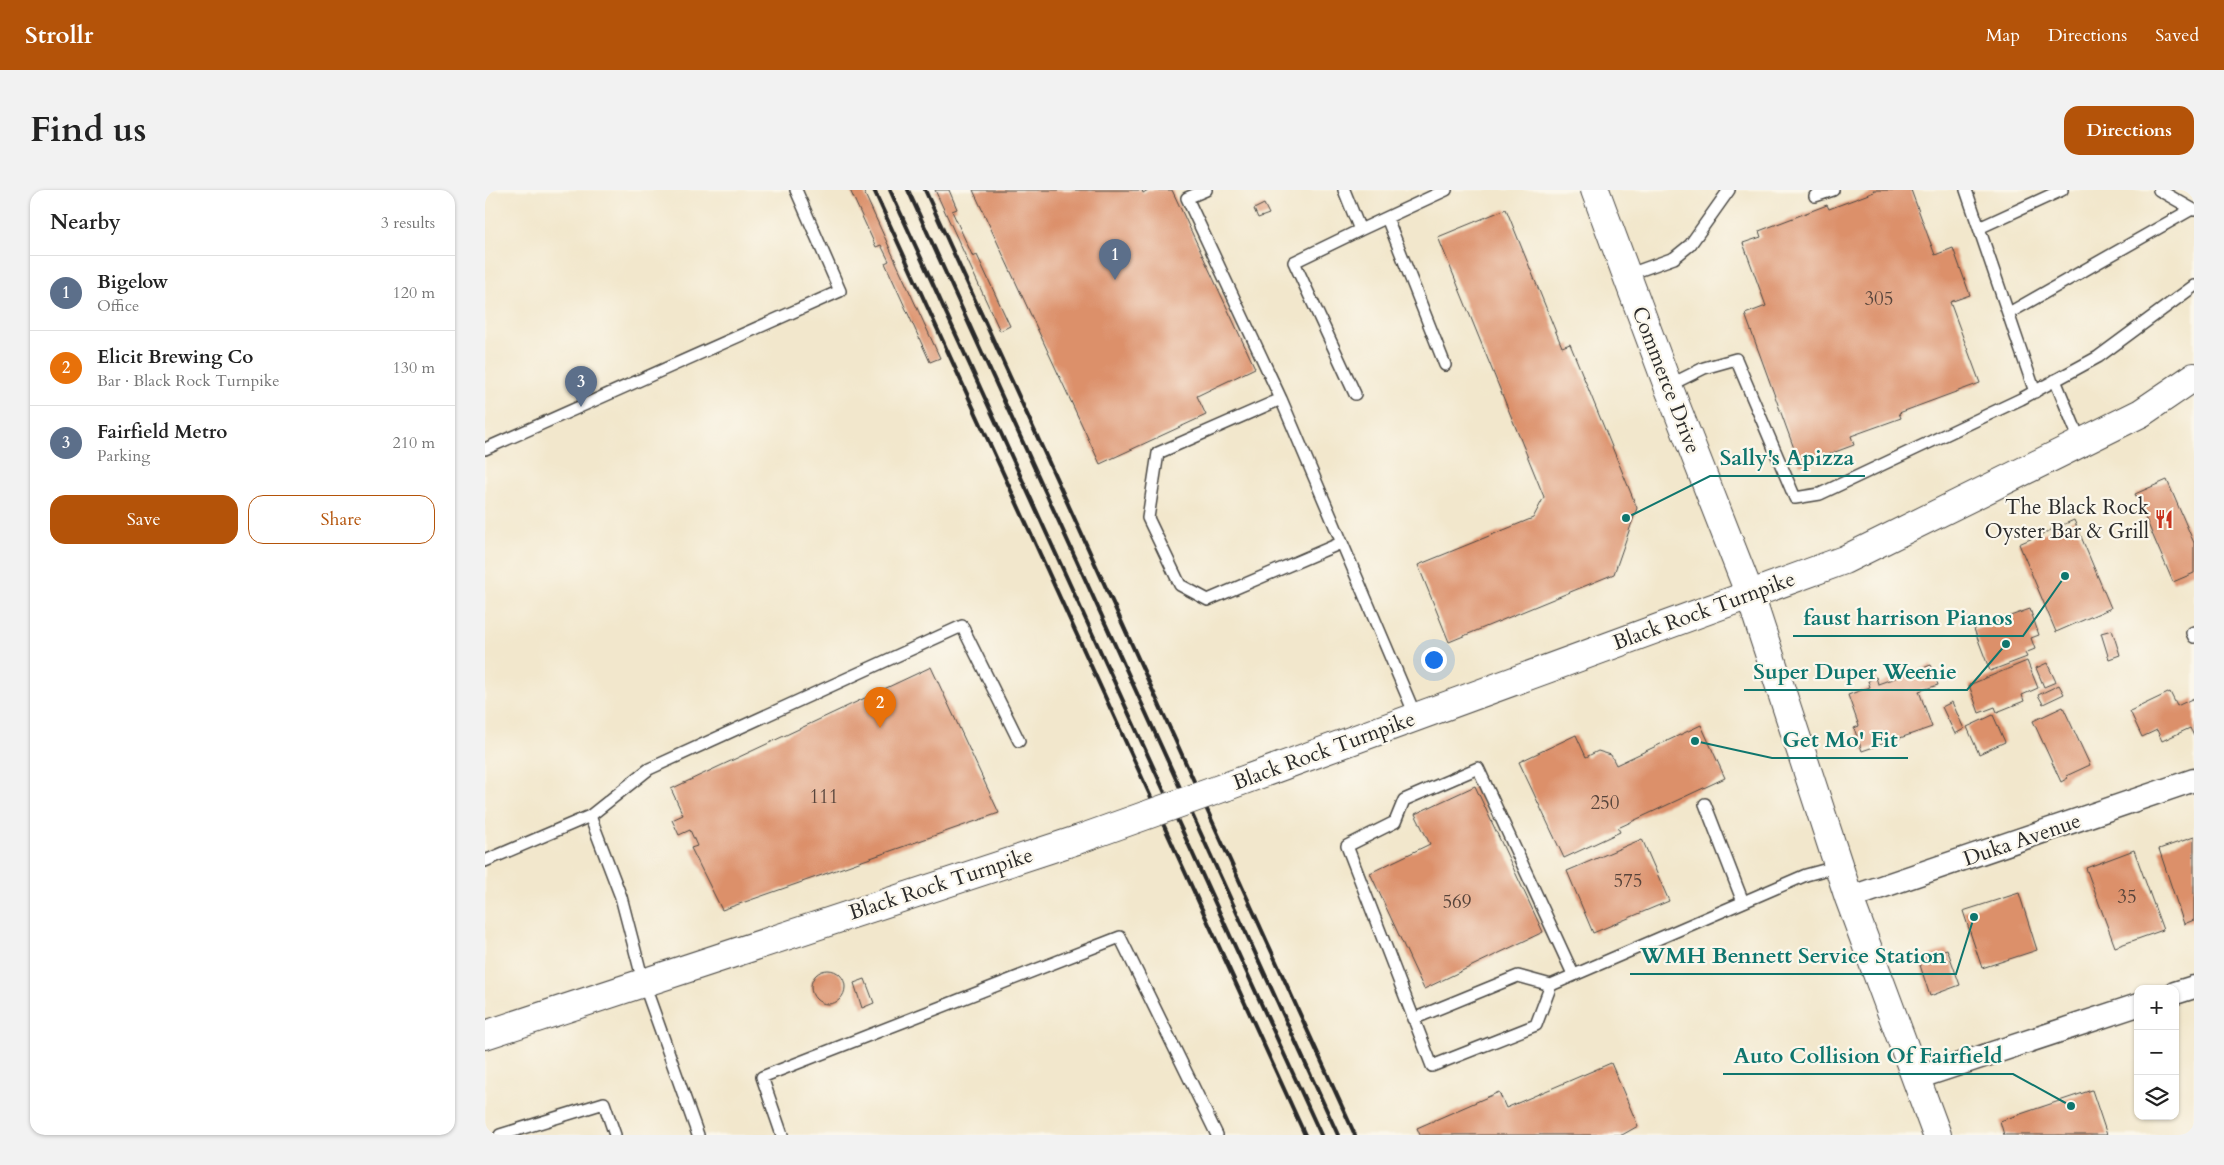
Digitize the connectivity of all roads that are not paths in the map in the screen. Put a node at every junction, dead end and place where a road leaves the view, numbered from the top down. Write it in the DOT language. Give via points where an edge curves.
graph roads {
  1 [pos="796,190"];
  2 [pos="1206,190"];
  3 [pos="1344,190"];
  4 [pos="1446,190"];
  5 [pos="1595,190"];
  6 [pos="1729,190"];
  7 [pos="1833,190"];
  8 [pos="1966,190"];
  9 [pos="2062,190"];
  10 [pos="2159,190"];
  11 [pos="1815,196"];
  12 [pos="2193,210"];
  13 [pos="1387,218"];
  14 [pos="1979,228"];
  15 [pos="1360,230"];
  16 [pos="1627,275"];
  17 [pos="2194,286"];
  18 [pos="2009,313"];
  19 [pos="1445,365"];
  20 [pos="2194,377"];
  21 [pos="2055,380"];
  22 [pos="1668,386"];
  23 [pos="2035,392"];
  24 [pos="1355,394"];
  25 [pos="1281,399"];
  26 [pos="2194,402"];
  27 [pos="2141,413"];
  28 [pos="2081,443"];
  29 [pos="485,449"];
  30 [pos="1341,543"];
  31 [pos="1750,595"];
  32 [pos="1416,717"];
  33 [pos="1019,740"];
  34 [pos="2194,780"];
  35 [pos="1705,804"];
  36 [pos="589,816"];
  37 [pos="485,861"];
  38 [pos="1839,866"];
  39 [pos="1849,898"];
  40 [pos="1743,902"];
  41 [pos="1573,974"];
  42 [pos="643,981"];
  43 [pos="1551,985"];
  44 [pos="2194,987"];
  45 [pos="2179,992"];
  46 [pos="2134,1006"];
  47 [pos="1413,1019"];
  48 [pos="485,1035"];
  49 [pos="1917,1078"];
  50 [pos="500,1135"];
  51 [pos="615,1135"];
  52 [pos="698,1135"];
  53 [pos="782,1135"];
  54 [pos="1217,1135"];
  55 [pos="1937,1135"];
  1 -- 29 [label="lane" via="840,291"];
  2 -- 25 [label="lane" via="1187,198"];
  3 -- 15 [label="lane"];
  4 -- 13 [label="lane"];
  5 -- 16 [label="main road, Commerce Drive"];
  6 -- 16 [label="lane" via="1690,245 1674,258"];
  7 -- 11 [label="lane"];
  8 -- 14 [label="lane"];
  9 -- 14 [label="lane"];
  10 -- 12 [label="lane"];
  12 -- 18 [label="lane"];
  13 -- 15 [label="lane"];
  13 -- 19 [label="lane"];
  14 -- 18 [label="lane"];
  15 -- 24 [label="lane" via="1294,262"];
  16 -- 22 [label="main road, Commerce Drive"];
  17 -- 21 [label="lane" via="2098,357"];
  18 -- 23 [label="lane"];
  20 -- 27 [label="main road, Black Rock Turnpike"];
  21 -- 23 [label="lane"];
  21 -- 28 [label="lane"];
  22 -- 23 [label="lane" via="1704,368 1737,359 1795,498 1820,494"];
  22 -- 31 [label="main road, Commerce Drive"];
  25 -- 30 [label="lane"];
  25 -- 30 [label="lane" via="1158,453 1148,518 1180,585 1208,600"];
  26 -- 27 [label="main road, Black Rock Turnpike"];
  27 -- 28 [label="main road, Black Rock Turnpike"];
  28 -- 31 [label="main road, Black Rock Turnpike" via="1883,543"];
  30 -- 32 [label="lane"];
  31 -- 32 [label="main road, Black Rock Turnpike"];
  31 -- 38 [label="main road, Commerce Drive"];
  32 -- 42 [label="main road, Black Rock Turnpike, bridge" via="1077,840"];
  33 -- 36 [label="lane" via="962,626 649,769"];
  34 -- 39 [label="street, Duka Avenue"];
  35 -- 40 [label="lane"];
  36 -- 37 [label="lane"];
  36 -- 42 [label="lane" via="621,898"];
  38 -- 39 [label="main road, Commerce Drive"];
  38 -- 40 [label="lane" via="1806,875"];
  39 -- 49 [label="main road, Commerce Drive"];
  40 -- 41 [label="lane"];
  41 -- 43 [label="lane"];
  41 -- 47 [label="lane" via="1478,768 1404,800 1395,822 1347,846"];
  42 -- 48 [label="main road, Black Rock Turnpike"];
  42 -- 52 [label="lane"];
  43 -- 47 [label="lane" via="1518,976"];
  43 -- 47 [label="lane" via="1536,1025 1432,1066"];
  44 -- 45 [label="street"];
  46 -- 49 [label="street"];
  49 -- 55 [label="main road, Commerce Drive"];
  50 -- 51 [label="lane" via="604,1103"];
  53 -- 54 [label="lane" via="762,1077 1120,937"];
}
